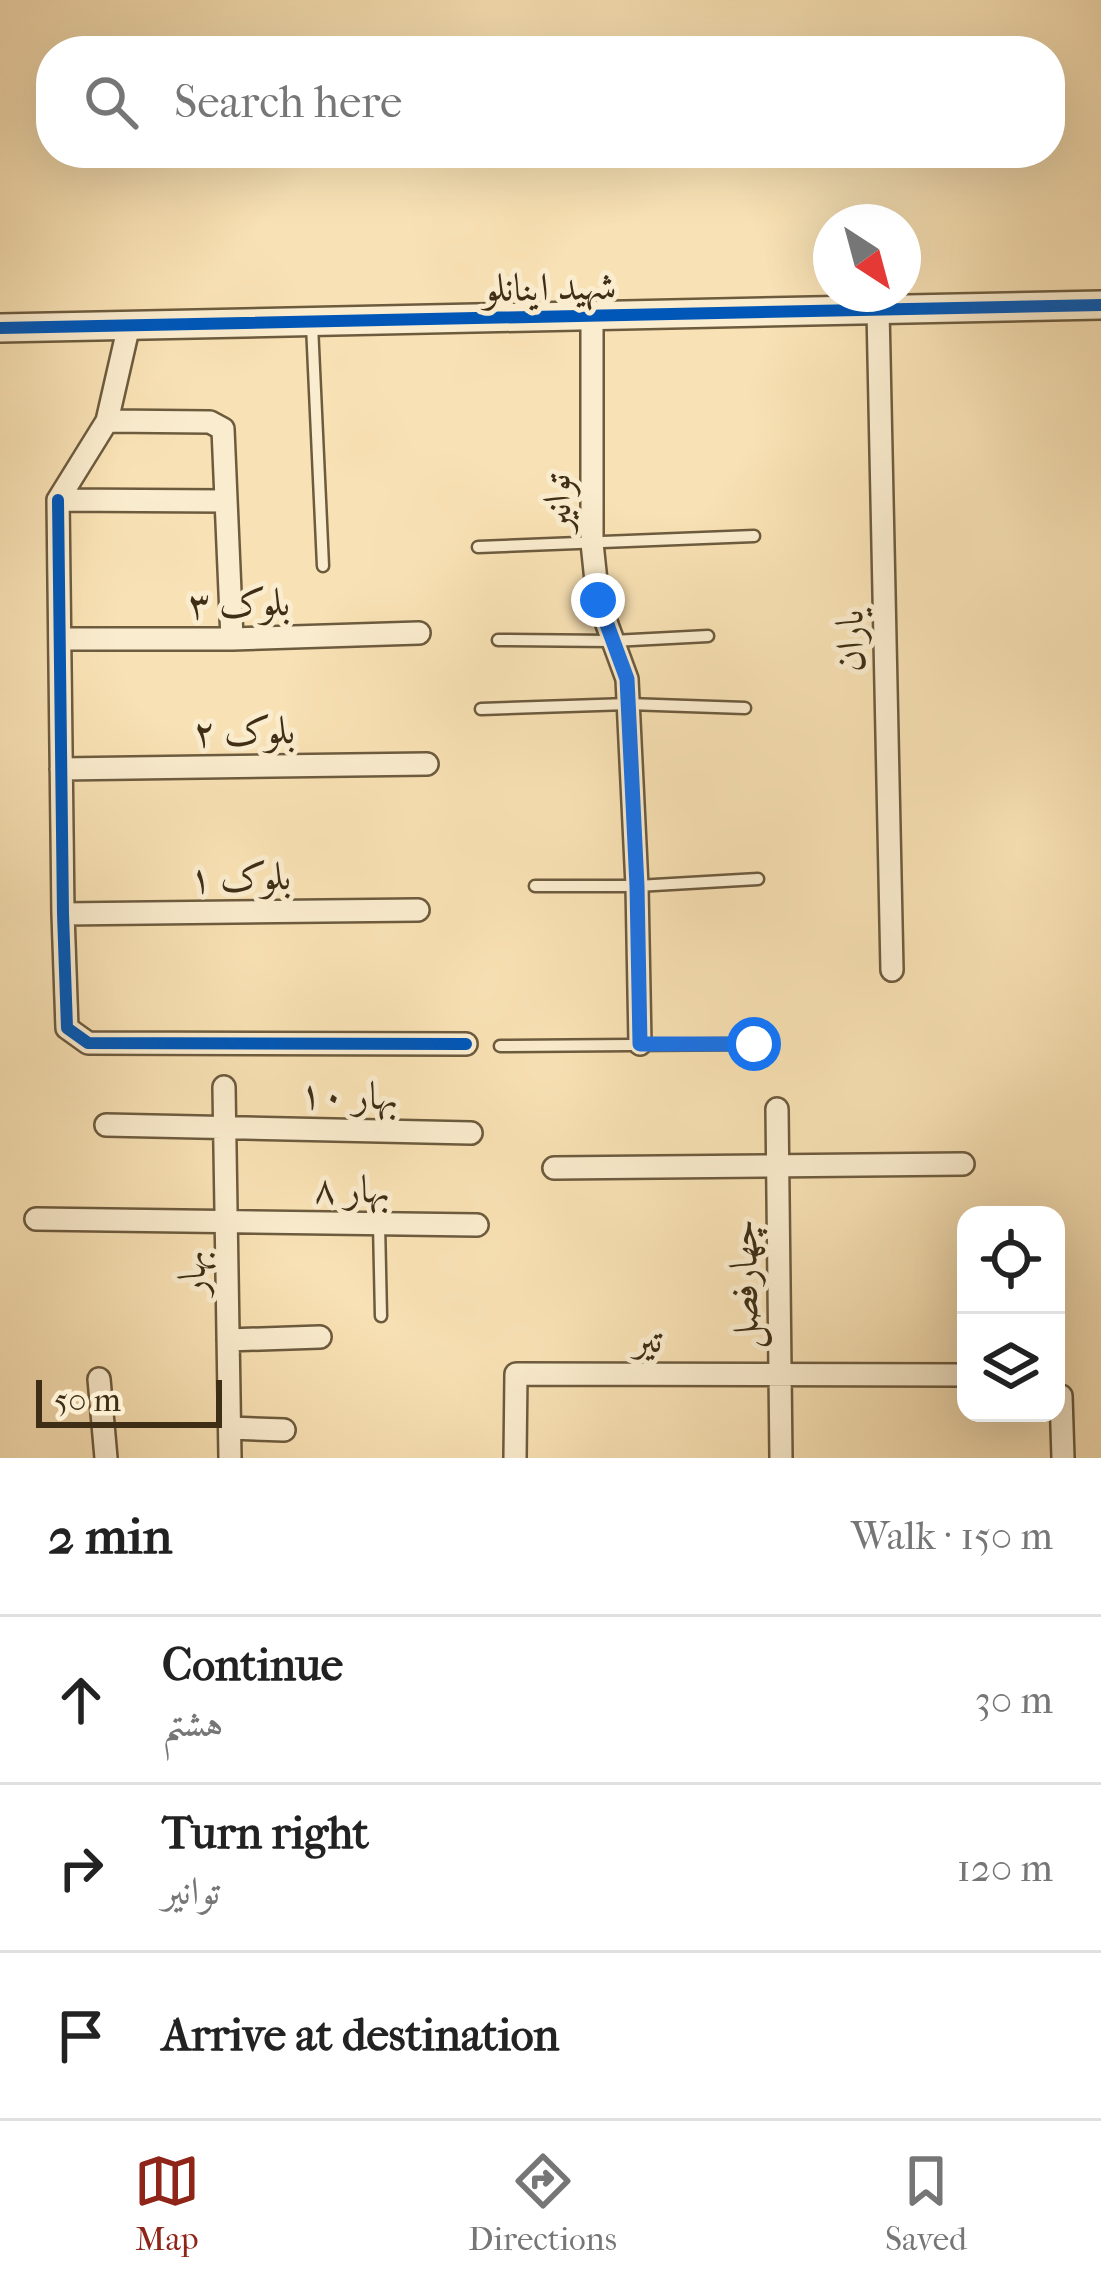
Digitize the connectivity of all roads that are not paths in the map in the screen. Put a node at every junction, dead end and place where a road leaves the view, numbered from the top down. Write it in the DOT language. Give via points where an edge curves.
graph roads {
  1 [pos="1101,305"];
  2 [pos="921,309"];
  3 [pos="813,311"];
  4 [pos="878,312"];
  5 [pos="592,316"];
  6 [pos="312,322"];
  7 [pos="129,325"];
  8 [pos="0,328"];
  9 [pos="107,422"];
  10 [pos="58,500"];
  11 [pos="225,501"];
  12 [pos="754,536"];
  13 [pos="592,543"];
  14 [pos="478,547"];
  15 [pos="323,566"];
  16 [pos="418,633"];
  17 [pos="708,636"];
  18 [pos="60,639"];
  19 [pos="232,639"];
  20 [pos="498,640"];
  21 [pos="613,641"];
  22 [pos="628,704"];
  23 [pos="745,708"];
  24 [pos="481,709"];
  25 [pos="427,764"];
  26 [pos="62,769"];
  27 [pos="758,879"];
  28 [pos="535,886"];
  29 [pos="637,886"];
  30 [pos="418,910"];
  31 [pos="63,914"];
  32 [pos="892,970"];
  33 [pos="466,1044"];
  34 [pos="640,1044"];
  35 [pos="754,1044"];
  36 [pos="500,1046"];
  37 [pos="224,1088"];
  38 [pos="777,1109"];
  39 [pos="106,1125"];
  40 [pos="224,1126"];
  41 [pos="471,1133"];
  42 [pos="963,1164"];
  43 [pos="778,1167"];
  44 [pos="554,1168"];
  45 [pos="36,1219"];
  46 [pos="226,1222"];
  47 [pos="379,1224"];
  48 [pos="477,1226"];
  49 [pos="381,1316"];
  50 [pos="320,1337"];
  51 [pos="228,1340"];
  52 [pos="780,1375"];
  53 [pos="957,1376"];
  54 [pos="99,1379"];
  55 [pos="1062,1422"];
  56 [pos="230,1428"];
  57 [pos="284,1430"];
  58 [pos="106,1458"];
  59 [pos="230,1458"];
  60 [pos="515,1458"];
  61 [pos="781,1458"];
  62 [pos="1063,1458"];
  1 -- 2 [label="street, شهید اینانلو"];
  3 -- 5 [label="street, شهید اینانلو"];
  4 -- 32 [label="street, یاران"];
  5 -- 6 [label="street, شهید اینانلو"];
  5 -- 13 [label="street, توانیر"];
  6 -- 7 [label="street, شهید اینانلو"];
  6 -- 15 [label="lane"];
  7 -- 8 [label="street, شهید اینانلو"];
  7 -- 9 [label="street"];
  9 -- 10 [label="street"];
  9 -- 11 [label="street" via="218,424"];
  10 -- 11 [label="street"];
  10 -- 18 [label="street"];
  11 -- 19 [label="street"];
  12 -- 13 [label="lane"];
  13 -- 14 [label="lane"];
  13 -- 21 [label="street, توانیر" via="598,600"];
  16 -- 19 [label="street, بلوک ۳"];
  17 -- 21 [label="lane"];
  18 -- 19 [label="street, بلوک ۳"];
  18 -- 26 [label="street"];
  20 -- 21 [label="lane"];
  21 -- 22 [label="street, توانیر"];
  22 -- 23 [label="lane"];
  22 -- 24 [label="lane"];
  22 -- 29 [label="street, توانیر"];
  25 -- 26 [label="street, بلوک ۲"];
  26 -- 31 [label="street"];
  27 -- 29 [label="lane"];
  28 -- 29 [label="lane"];
  29 -- 34 [label="street, توانیر"];
  30 -- 31 [label="street, بلوک ۱"];
  31 -- 33 [label="street" via="66,1023 88,1043"];
  34 -- 35 [label="lane"];
  34 -- 36 [label="lane"];
  37 -- 40 [label="street, بهار"];
  38 -- 43 [label="street, چهارفصل"];
  39 -- 40 [label="street, بهار ۱۰"];
  40 -- 41 [label="street, بهار ۱۰"];
  40 -- 46 [label="street, بهار"];
  42 -- 43 [label="street"];
  43 -- 44 [label="street"];
  43 -- 52 [label="street, چهارفصل"];
  45 -- 46 [label="street, بهار ۸"];
  46 -- 47 [label="street, بهار ۸"];
  46 -- 51 [label="street, بهار"];
  47 -- 48 [label="street, بهار ۸"];
  47 -- 49 [label="lane"];
  50 -- 51 [label="street"];
  51 -- 56 [label="street, بهار"];
  52 -- 53 [label="street, تیر"];
  52 -- 60 [label="street, تیر" via="516,1374"];
  52 -- 61 [label="street, چهارفصل"];
  54 -- 58 [label="street"];
  55 -- 62 [label="street"];
  56 -- 57 [label="street"];
  56 -- 59 [label="street, بهار"];
}
